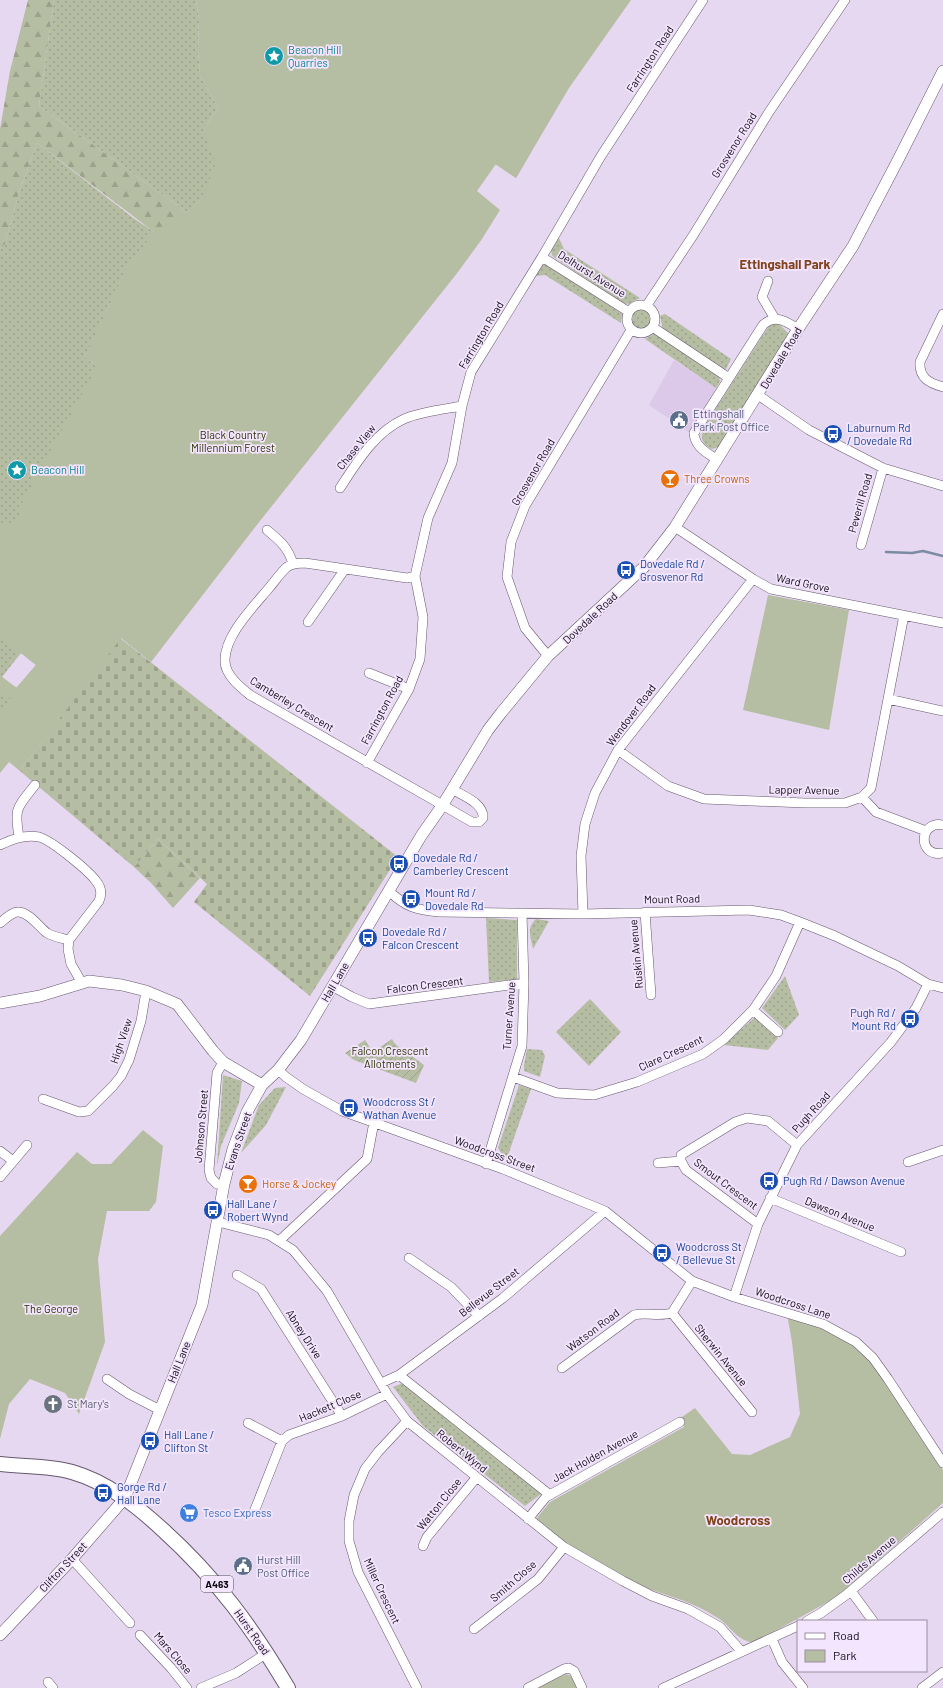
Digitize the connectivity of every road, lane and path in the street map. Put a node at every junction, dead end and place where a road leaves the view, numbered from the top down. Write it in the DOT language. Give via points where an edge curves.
graph roads {
  1 [pos="703,0"];
  2 [pos="845,0"];
  3 [pos="943,71"];
  4 [pos="542,257"];
  5 [pos="768,281"];
  6 [pos="647,305"];
  7 [pos="629,312"];
  8 [pos="943,314"];
  9 [pos="775,319"];
  10 [pos="654,328"];
  11 [pos="798,329"];
  12 [pos="631,330"];
  13 [pos="729,378"];
  14 [pos="943,387"];
  15 [pos="758,395"];
  16 [pos="462,406"];
  17 [pos="716,459"];
  18 [pos="883,468"];
  19 [pos="943,486"];
  20 [pos="340,488"];
  21 [pos="675,527"];
  22 [pos="267,530"];
  23 [pos="860,545"];
  24 [pos="293,564"];
  25 [pos="345,569"];
  26 [pos="416,576"];
  27 [pos="753,579"];
  28 [pos="904,615"];
  29 [pos="308,622"];
  30 [pos="943,623"];
  31 [pos="548,656"];
  32 [pos="369,673"];
  33 [pos="409,689"];
  34 [pos="888,699"];
  35 [pos="943,711"];
  36 [pos="618,750"];
  37 [pos="367,763"];
  38 [pos="36,785"];
  39 [pos="452,789"];
  40 [pos="862,797"];
  41 [pos="442,806"];
  42 [pos="943,825"];
  43 [pos="926,831"];
  44 [pos="19,838"];
  45 [pos="0,845"];
  46 [pos="943,853"];
  47 [pos="390,892"];
  48 [pos="645,912"];
  49 [pos="522,913"];
  50 [pos="583,914"];
  51 [pos="800,922"];
  52 [pos="0,923"];
  53 [pos="69,940"];
  54 [pos="82,983"];
  55 [pos="524,983"];
  56 [pos="928,984"];
  57 [pos="332,986"];
  58 [pos="943,988"];
  59 [pos="146,991"];
  60 [pos="651,995"];
  61 [pos="0,1003"];
  62 [pos="753,1010"];
  63 [pos="778,1032"];
  64 [pos="223,1062"];
  65 [pos="278,1070"];
  66 [pos="513,1077"];
  67 [pos="262,1085"];
  68 [pos="48,1098"];
  69 [pos="374,1122"];
  70 [pos="27,1145"];
  71 [pos="797,1145"];
  72 [pos="943,1150"];
  73 [pos="0,1151"];
  74 [pos="14,1161"];
  75 [pos="681,1161"];
  76 [pos="908,1162"];
  77 [pos="658,1163"];
  78 [pos="486,1164"];
  79 [pos="0,1178"];
  80 [pos="224,1184"];
  81 [pos="770,1198"];
  82 [pos="605,1211"];
  83 [pos="218,1222"];
  84 [pos="758,1224"];
  85 [pos="279,1241"];
  86 [pos="901,1252"];
  87 [pos="408,1258"];
  88 [pos="237,1275"];
  89 [pos="692,1281"];
  90 [pos="734,1297"];
  91 [pos="672,1313"];
  92 [pos="479,1316"];
  93 [pos="562,1368"];
  94 [pos="399,1375"];
  95 [pos="107,1379"];
  96 [pos="381,1383"];
  97 [pos="387,1394"];
  98 [pos="160,1410"];
  99 [pos="752,1412"];
  100 [pos="342,1416"];
  101 [pos="407,1421"];
  102 [pos="680,1422"];
  103 [pos="248,1423"];
  104 [pos="282,1441"];
  105 [pos="942,1458"];
  106 [pos="0,1464"];
  107 [pos="476,1478"];
  108 [pos="550,1495"];
  109 [pos="125,1498"];
  110 [pos="254,1512"];
  111 [pos="943,1512"];
  112 [pos="528,1519"];
  113 [pos="423,1546"];
  114 [pos="564,1547"];
  115 [pos="72,1559"];
  116 [pos="850,1591"];
  117 [pos="809,1620"];
  118 [pos="872,1620"];
  119 [pos="130,1623"];
  120 [pos="797,1626"];
  121 [pos="474,1630"];
  122 [pos="0,1635"];
  123 [pos="140,1635"];
  124 [pos="772,1639"];
  125 [pos="741,1652"];
  126 [pos="267,1653"];
  127 [pos="943,1672"];
  128 [pos="187,1688"];
  129 [pos="201,1688"];
  130 [pos="288,1688"];
  131 [pos="417,1688"];
  132 [pos="528,1688"];
  133 [pos="582,1688"];
  134 [pos="663,1688"];
  135 [pos="803,1688"];
  136 [pos="922,1688"];
  1 -- 4 [label="street, Farrington Road" via="601,156"];
  2 -- 6 [label="street, Grosvenor Road" via="769,112"];
  3 -- 11 [label="street, Dovedale Road" via="852,246"];
  4 -- 7 [label="street, Delhurst Avenue"];
  4 -- 16 [label="street, Farrington Road" via="470,372"];
  5 -- 9 [label="street" via="759,299"];
  6 -- 7 [label="street" via="636,306"];
  6 -- 10 [label="street" via="656,318"];
  7 -- 12 [label="street" via="627,316"];
  8 -- 14 [label="street" via="920,362 924,378"];
  9 -- 11 [label="street" via="785,321"];
  9 -- 13 [label="street" via="763,325"];
  10 -- 12 [label="street" via="643,333"];
  10 -- 13 [label="street"];
  11 -- 15 [label="street, Dovedale Road"];
  12 -- 31 [label="street, Grosvenor Road" via="526,506 511,542 507,577 525,628"];
  13 -- 17 [label="street" via="694,433 698,445"];
  15 -- 17 [label="street, Dovedale Road"];
  15 -- 18 [label="street" via="809,430"];
  16 -- 20 [label="street, Chase View" via="406,418 386,429 361,456"];
  16 -- 26 [label="street, Farrington Road" via="452,464 428,518"];
  17 -- 21 [label="street, Dovedale Road"];
  18 -- 19 [label="street"];
  18 -- 23 [label="street, Peverill Road"];
  21 -- 27 [label="street, Ward Grove"];
  21 -- 31 [label="street, Dovedale Road" via="644,567"];
  22 -- 24 [label="street" via="282,543"];
  24 -- 25 [label="street" via="305,563"];
  24 -- 37 [label="street, Camberley Crescent" via="246,616 233,636 225,662 230,675 250,695"];
  25 -- 26 [label="street" via="407,578"];
  25 -- 29 [label="street"];
  26 -- 33 [label="street, Farrington Road" via="423,617 420,660"];
  27 -- 28 [label="street, Ward Grove" via="771,589"];
  27 -- 36 [label="street, Wendover Road"];
  28 -- 30 [label="street, Ward Grove"];
  28 -- 34 [label="street"];
  31 -- 39 [label="street, Dovedale Road" via="488,730"];
  32 -- 33 [label="street"];
  33 -- 37 [label="street, Farrington Road"];
  34 -- 35 [label="street"];
  34 -- 40 [label="street" via="871,788"];
  36 -- 40 [label="street, Lapper Avenue" via="668,786 704,799 845,803"];
  36 -- 50 [label="street, Wendover Road" via="595,793 585,824 581,856"];
  37 -- 41 [label="street, Camberley Crescent"];
  38 -- 44 [label="street" via="17,811"];
  39 -- 41 [label="street, Dovedale Road"];
  39 -- 41 [label="street, Camberley Crescent" via="481,808 483,818 479,822 472,822"];
  40 -- 43 [label="street" via="876,812"];
  41 -- 47 [label="street, Dovedale Road" via="421,836"];
  42 -- 43 [label="street" via="935,825"];
  43 -- 46 [label="street" via="926,848 936,854"];
  44 -- 45 [label="street"];
  44 -- 53 [label="street" via="33,836 47,841 98,884 101,896 99,901"];
  47 -- 49 [label="street, Mount Road" via="401,902 420,911"];
  47 -- 57 [label="street, Hall Lane"];
  48 -- 50 [label="street, Mount Road"];
  48 -- 51 [label="street, Mount Road" via="748,910 781,915"];
  48 -- 60 [label="street, Ruskin Avenue"];
  49 -- 50 [label="street, Mount Road"];
  49 -- 55 [label="street, Turner Avenue"];
  51 -- 56 [label="street, Mount Road" via="898,966"];
  51 -- 62 [label="street, Clare Crescent" via="776,976"];
  52 -- 53 [label="street" via="14,913 20,912 47,933"];
  53 -- 54 [label="street" via="71,964"];
  54 -- 59 [label="street" via="89,981 122,985"];
  54 -- 61 [label="street" via="58,992"];
  55 -- 57 [label="street, Falcon Crescent" via="369,1004"];
  55 -- 66 [label="street, Turner Avenue" via="522,1046"];
  56 -- 58 [label="street, Mount Road"];
  56 -- 71 [label="street, Pugh Road" via="916,1008 891,1042"];
  57 -- 65 [label="street, Hall Lane" via="301,1040"];
  59 -- 64 [label="street" via="177,1004"];
  59 -- 68 [label="street, High View" via="141,1021 129,1060 121,1076 92,1114 79,1112"];
  62 -- 63 [label="street"];
  62 -- 66 [label="street, Clare Crescent" via="724,1039 703,1054 601,1094 584,1096 557,1093"];
  64 -- 67 [label="street"];
  64 -- 80 [label="street, Johnson Street" via="217,1073 209,1170 211,1178 217,1184"];
  65 -- 67 [label="street, Evans Street"];
  65 -- 69 [label="street, Woodcross Street" via="303,1089 342,1111"];
  66 -- 78 [label="street, Turner Avenue"];
  67 -- 80 [label="street, Evans Street" via="247,1112 233,1149"];
  69 -- 78 [label="street, Woodcross Street"];
  69 -- 85 [label="street" via="367,1159"];
  70 -- 74 [label="street"];
  71 -- 75 [label="street, Smout Crescent" via="768,1121 748,1118 735,1122 683,1153"];
  71 -- 81 [label="street, Pugh Road"];
  72 -- 76 [label="street"];
  73 -- 74 [label="street"];
  74 -- 79 [label="street"];
  75 -- 77 [label="street, Smout Crescent"];
  75 -- 84 [label="street, Smout Crescent" via="696,1179"];
  78 -- 82 [label="street, Woodcross Street"];
  80 -- 83 [label="street, Evans Street"];
  81 -- 84 [label="street, Pugh Road"];
  81 -- 86 [label="street, Dawson Avenue"];
  82 -- 89 [label="street, Woodcross Street"];
  82 -- 92 [label="street, Bellevue Street"];
  83 -- 85 [label="street, Robert Wynd" via="269,1235"];
  83 -- 98 [label="street, Hall Lane" via="202,1305"];
  84 -- 90 [label="street, Pugh Road"];
  85 -- 96 [label="street, Robert Wynd" via="293,1250 327,1291"];
  87 -- 92 [label="street" via="452,1287"];
  88 -- 100 [label="street, Abney Drive" via="261,1289"];
  89 -- 90 [label="street, Woodcross Lane"];
  89 -- 91 [label="street"];
  90 -- 105 [label="street, Woodcross Lane" via="824,1324 856,1342 873,1358"];
  91 -- 93 [label="street, Watson Road" via="634,1315"];
  91 -- 99 [label="street, Sherwin Avenue"];
  92 -- 94 [label="street, Bellevue Street"];
  94 -- 96 [label="street, Bellevue Street"];
  94 -- 108 [label="street"];
  95 -- 98 [label="street"];
  96 -- 97 [label="street, Robert Wynd"];
  97 -- 100 [label="street, Hackett Close"];
  97 -- 101 [label="street, Robert Wynd"];
  98 -- 109 [label="street, Hall Lane"];
  100 -- 104 [label="street, Hackett Close" via="289,1435"];
  101 -- 107 [label="street, Robert Wynd"];
  101 -- 131 [label="street, Miller Crescent" via="365,1468 354,1495 349,1521 349,1541 358,1572"];
  102 -- 108 [label="street, Jack Holden Avenue"];
  103 -- 104 [label="street"];
  104 -- 110 [label="street"];
  106 -- 109 [label="main road, A463" via="47,1467 72,1472"];
  107 -- 112 [label="street, Robert Wynd"];
  107 -- 113 [label="street, Watton Close" via="427,1537"];
  108 -- 112 [label="street, Jack Holden Avenue"];
  109 -- 115 [label="street, Clifton Street"];
  109 -- 126 [label="main road, Hurst Road / A463" via="183,1548 220,1588"];
  111 -- 116 [label="street, Childs Avenue"];
  112 -- 114 [label="street, Robert Wynd"];
  114 -- 121 [label="street, Smith Close" via="538,1579"];
  114 -- 125 [label="street, Robert Wynd" via="652,1596 688,1609 720,1627"];
  115 -- 119 [label="street"];
  115 -- 122 [label="street, Clifton Street"];
  116 -- 117 [label="street, Childs Avenue"];
  116 -- 118 [label="street"];
  120 -- 124 [label="street"];
  123 -- 128 [label="street, Mars Close"];
  124 -- 125 [label="street"];
  124 -- 135 [label="street" via="782,1662"];
  125 -- 134 [label="street"];
  126 -- 129 [label="street" via="236,1673"];
  126 -- 130 [label="main road, Hurst Road / A463"];
  127 -- 136 [label="street"];
  132 -- 133 [label="street" via="569,1668 574,1671"];
}
